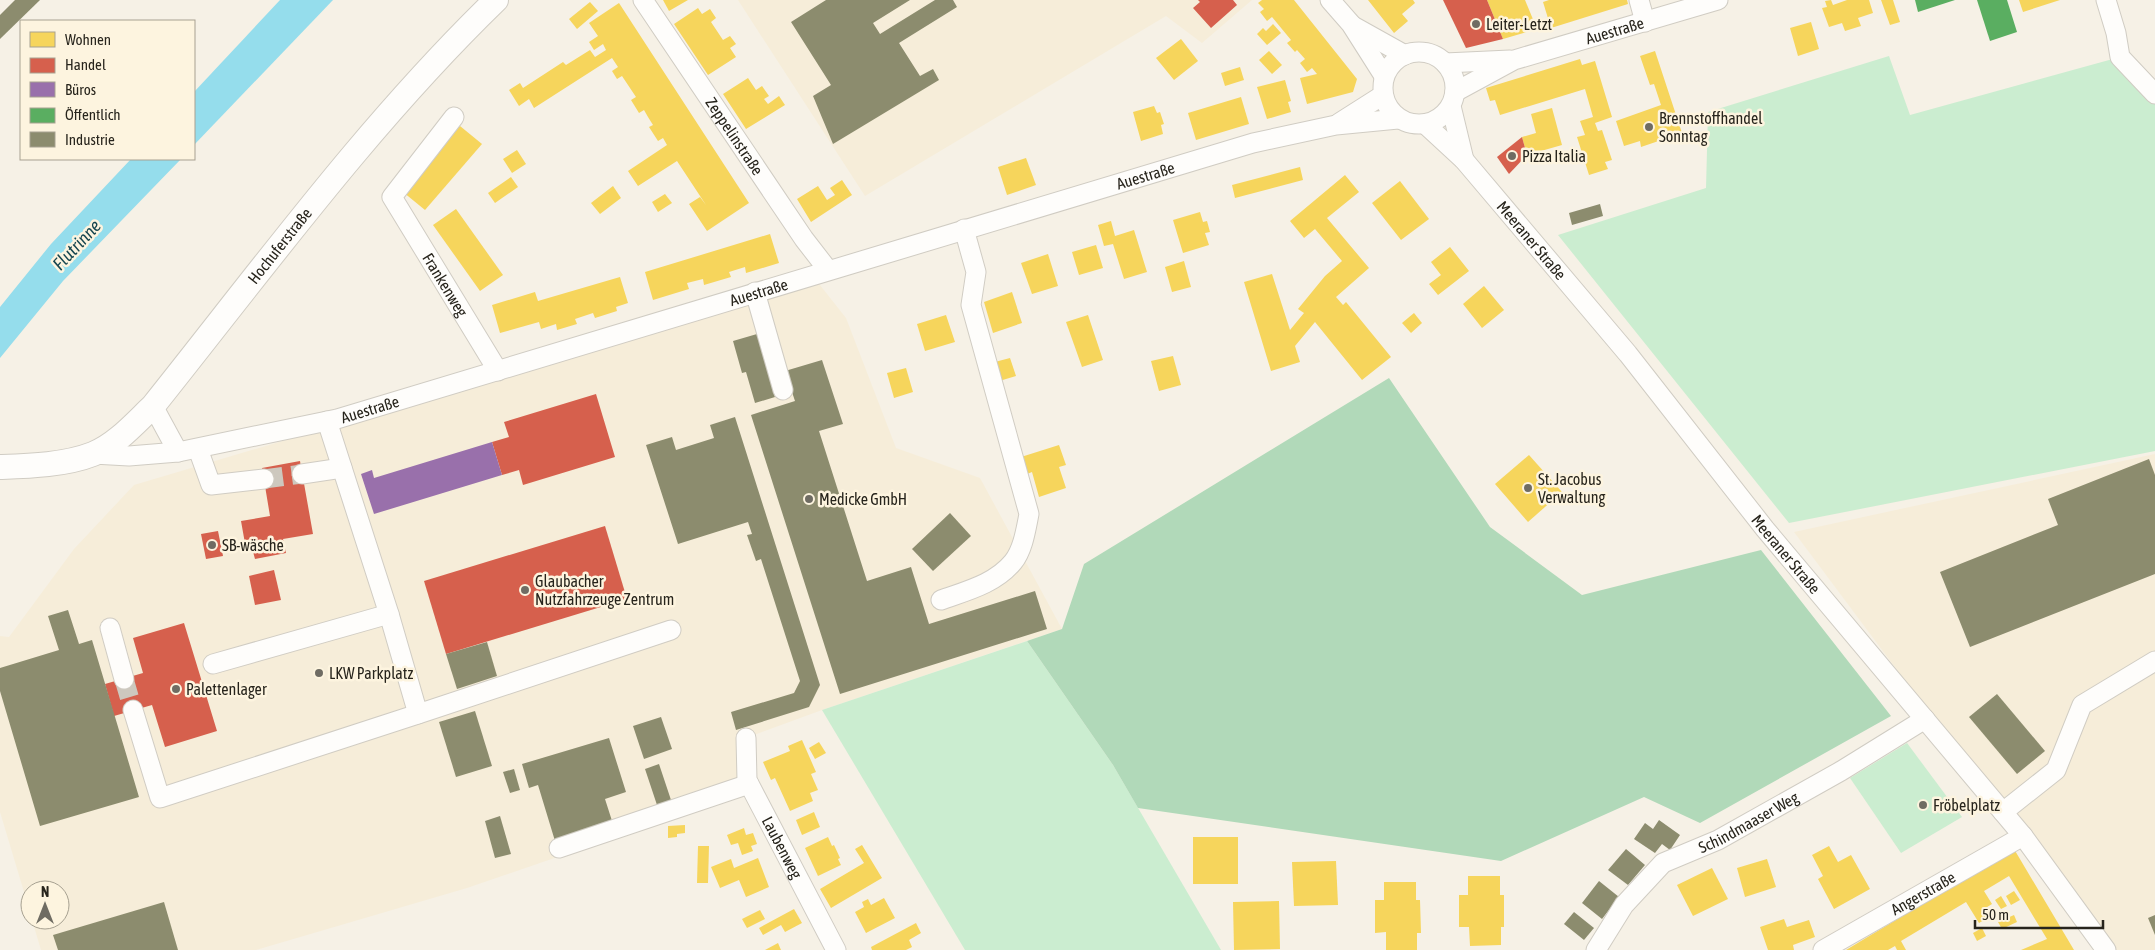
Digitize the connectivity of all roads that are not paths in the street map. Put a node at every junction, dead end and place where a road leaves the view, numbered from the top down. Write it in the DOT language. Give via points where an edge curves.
graph roads {
  1 [pos="496,0"];
  2 [pos="643,0"];
  3 [pos="1330,0"];
  4 [pos="1639,0"];
  5 [pos="1718,0"];
  6 [pos="2106,0"];
  7 [pos="1646,22"];
  8 [pos="1351,24"];
  9 [pos="1405,55"];
  10 [pos="1514,60"];
  11 [pos="1445,63"];
  12 [pos="1384,86"];
  13 [pos="2155,94"];
  14 [pos="1453,99"];
  15 [pos="454,117"];
  16 [pos="1398,119"];
  17 [pos="1425,124"];
  18 [pos="1336,125"];
  19 [pos="1464,160"];
  20 [pos="964,229"];
  21 [pos="828,270"];
  22 [pos="755,292"];
  23 [pos="498,371"];
  24 [pos="783,390"];
  25 [pos="153,406"];
  26 [pos="327,421"];
  27 [pos="198,449"];
  28 [pos="178,452"];
  29 [pos="93,454"];
  30 [pos="0,468"];
  31 [pos="342,468"];
  32 [pos="302,474"];
  33 [pos="264,479"];
  34 [pos="942,600"];
  35 [pos="388,614"];
  36 [pos="110,628"];
  37 [pos="671,630"];
  38 [pos="2155,661"];
  39 [pos="213,664"];
  40 [pos="124,679"];
  41 [pos="133,710"];
  42 [pos="418,714"];
  43 [pos="1925,719"];
  44 [pos="746,738"];
  45 [pos="749,784"];
  46 [pos="2003,812"];
  47 [pos="2023,836"];
  48 [pos="559,848"];
  49 [pos="836,950"];
  50 [pos="1596,950"];
  51 [pos="1823,950"];
  52 [pos="2106,950"];
  1 -- 25 [label="main road, Hochuferstraße" via="452,42 381,120"];
  2 -- 21 [label="street, Zeppelinstraße"];
  3 -- 8 [label="street"];
  4 -- 7 [label="street"];
  5 -- 7 [label="street, Auestraße"];
  6 -- 13 [label="street" via="2120,57"];
  7 -- 10 [label="street, Auestraße"];
  8 -- 9 [label="street"];
  8 -- 12 [label="street"];
  9 -- 11 [label="street" via="1428,53"];
  9 -- 12 [label="street" via="1389,67"];
  10 -- 11 [label="street, Auestraße"];
  10 -- 14 [label="street, Auestraße"];
  11 -- 14 [label="street" via="1451,71"];
  12 -- 16 [label="street" via="1390,112"];
  12 -- 18 [label="street, Auestraße"];
  14 -- 17 [label="street" via="1444,114"];
  14 -- 19 [label="street, Meeraner Straße"];
  15 -- 23 [label="street, Frankenweg" via="392,197"];
  16 -- 17 [label="street"];
  16 -- 18 [label="street, Auestraße"];
  17 -- 19 [label="street, Meeraner Straße"];
  18 -- 20 [label="street, Auestraße" via="1253,143"];
  19 -- 43 [label="street, Meeraner Straße" via="1628,354 1766,530"];
  20 -- 21 [label="street, Auestraße"];
  20 -- 34 [label="street" via="976,272 971,305 1029,514 1014,562 990,582"];
  21 -- 22 [label="street, Auestraße"];
  22 -- 23 [label="street, Auestraße"];
  22 -- 24 [label="street"];
  23 -- 26 [label="street, Auestraße"];
  25 -- 28 [label="street"];
  25 -- 29 [label="main road, Hochuferstraße" via="121,436"];
  26 -- 27 [label="street, Auestraße"];
  26 -- 31 [label="street"];
  27 -- 28 [label="street, Auestraße"];
  27 -- 33 [label="street" via="211,485"];
  28 -- 29 [label="street, Auestraße" via="129,456"];
  29 -- 30 [label="main road, Hochuferstraße" via="37,465"];
  31 -- 32 [label="street"];
  31 -- 35 [label="street"];
  35 -- 39 [label="street"];
  35 -- 42 [label="street"];
  36 -- 40 [label="street"];
  37 -- 42 [label="street"];
  38 -- 46 [label="street" via="2082,705 2056,770"];
  41 -- 42 [label="street" via="160,798"];
  43 -- 46 [label="street, Meeraner Straße"];
  43 -- 50 [label="street, Schindmaaser Weg" via="1841,771 1726,835 1663,863 1624,905"];
  44 -- 45 [label="street, Laubenweg"];
  45 -- 48 [label="street"];
  45 -- 49 [label="street, Laubenweg"];
  46 -- 47 [label="street, Meeraner Straße"];
  47 -- 51 [label="street, Angerstraße"];
  47 -- 52 [label="street, Meeraner Straße"];
}
